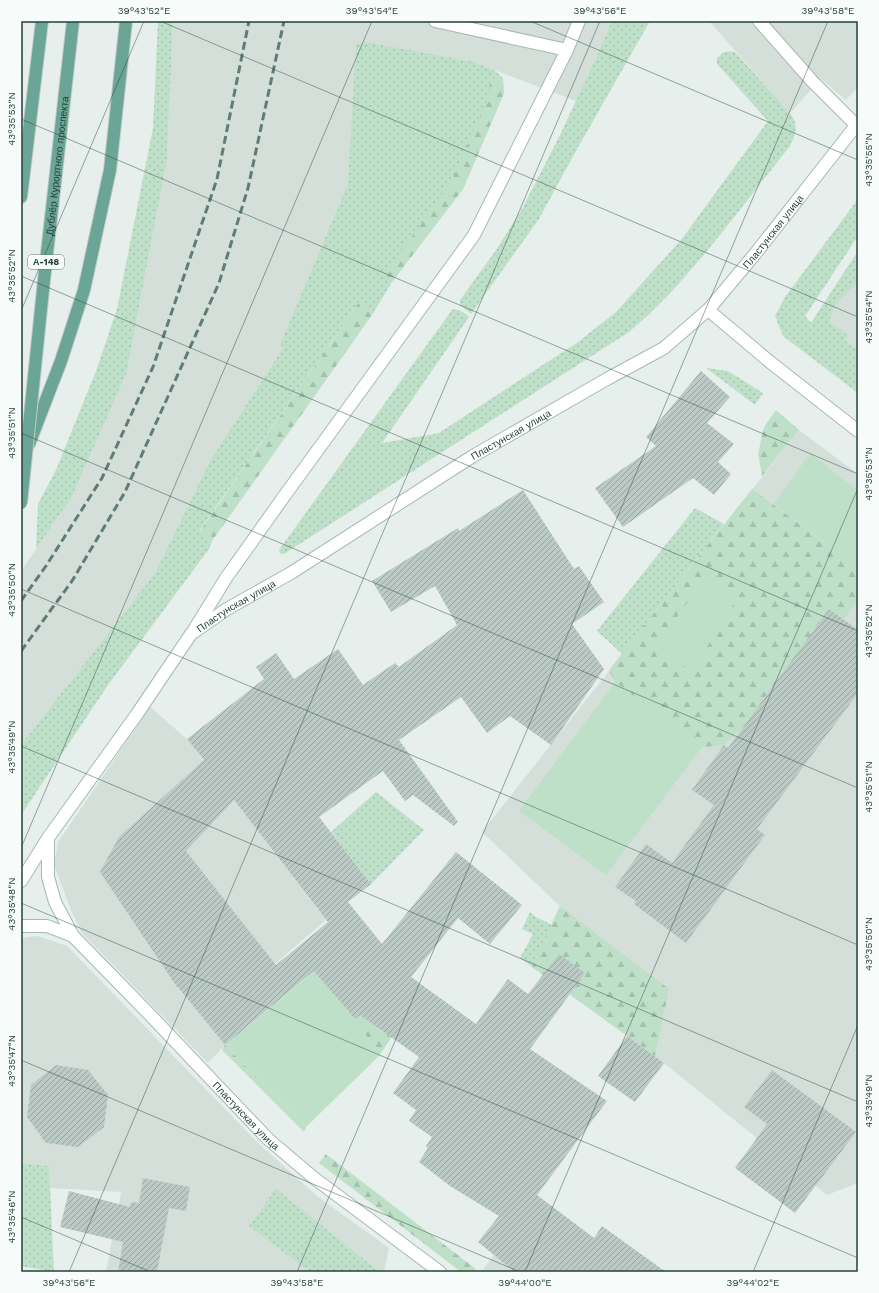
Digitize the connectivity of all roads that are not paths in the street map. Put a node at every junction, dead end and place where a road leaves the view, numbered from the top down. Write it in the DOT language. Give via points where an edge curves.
graph roads {
  1 [pos="42,21"];
  2 [pos="73,21"];
  3 [pos="126,21"];
  4 [pos="435,21"];
  5 [pos="579,21"];
  6 [pos="760,21"];
  7 [pos="567,50"];
  8 [pos="857,124"];
  9 [pos="21,197"];
  10 [pos="709,309"];
  11 [pos="858,431"];
  12 [pos="21,459"];
  13 [pos="21,503"];
  14 [pos="191,634"];
  15 [pos="48,838"];
  16 [pos="21,881"];
  17 [pos="21,926"];
  18 [pos="73,936"];
  19 [pos="440,1272"];
  1 -- 9 [label="main road"];
  2 -- 13 [label="main road, Дублёр Курортного проспекта / А-148, bridge"];
  3 -- 12 [label="main road" via="110,170 84,290 61,361"];
  4 -- 7 [label="main road"];
  5 -- 7 [label="main road"];
  6 -- 8 [label="main road" via="812,81"];
  7 -- 14 [label="main road" via="474,235 235,565"];
  8 -- 10 [label="main road, Пластунская улица"];
  10 -- 11 [label="main road" via="770,362"];
  10 -- 14 [label="main road, Пластунская улица" via="664,348 473,456"];
  14 -- 15 [label="main road, Пластунская улица"];
  15 -- 16 [label="main road, Пластунская улица"];
  15 -- 18 [label="main road" via="48,877 56,902"];
  17 -- 18 [label="main road" via="48,926"];
  18 -- 19 [label="main road, Пластунская улица" via="268,1139 314,1178"];
}
